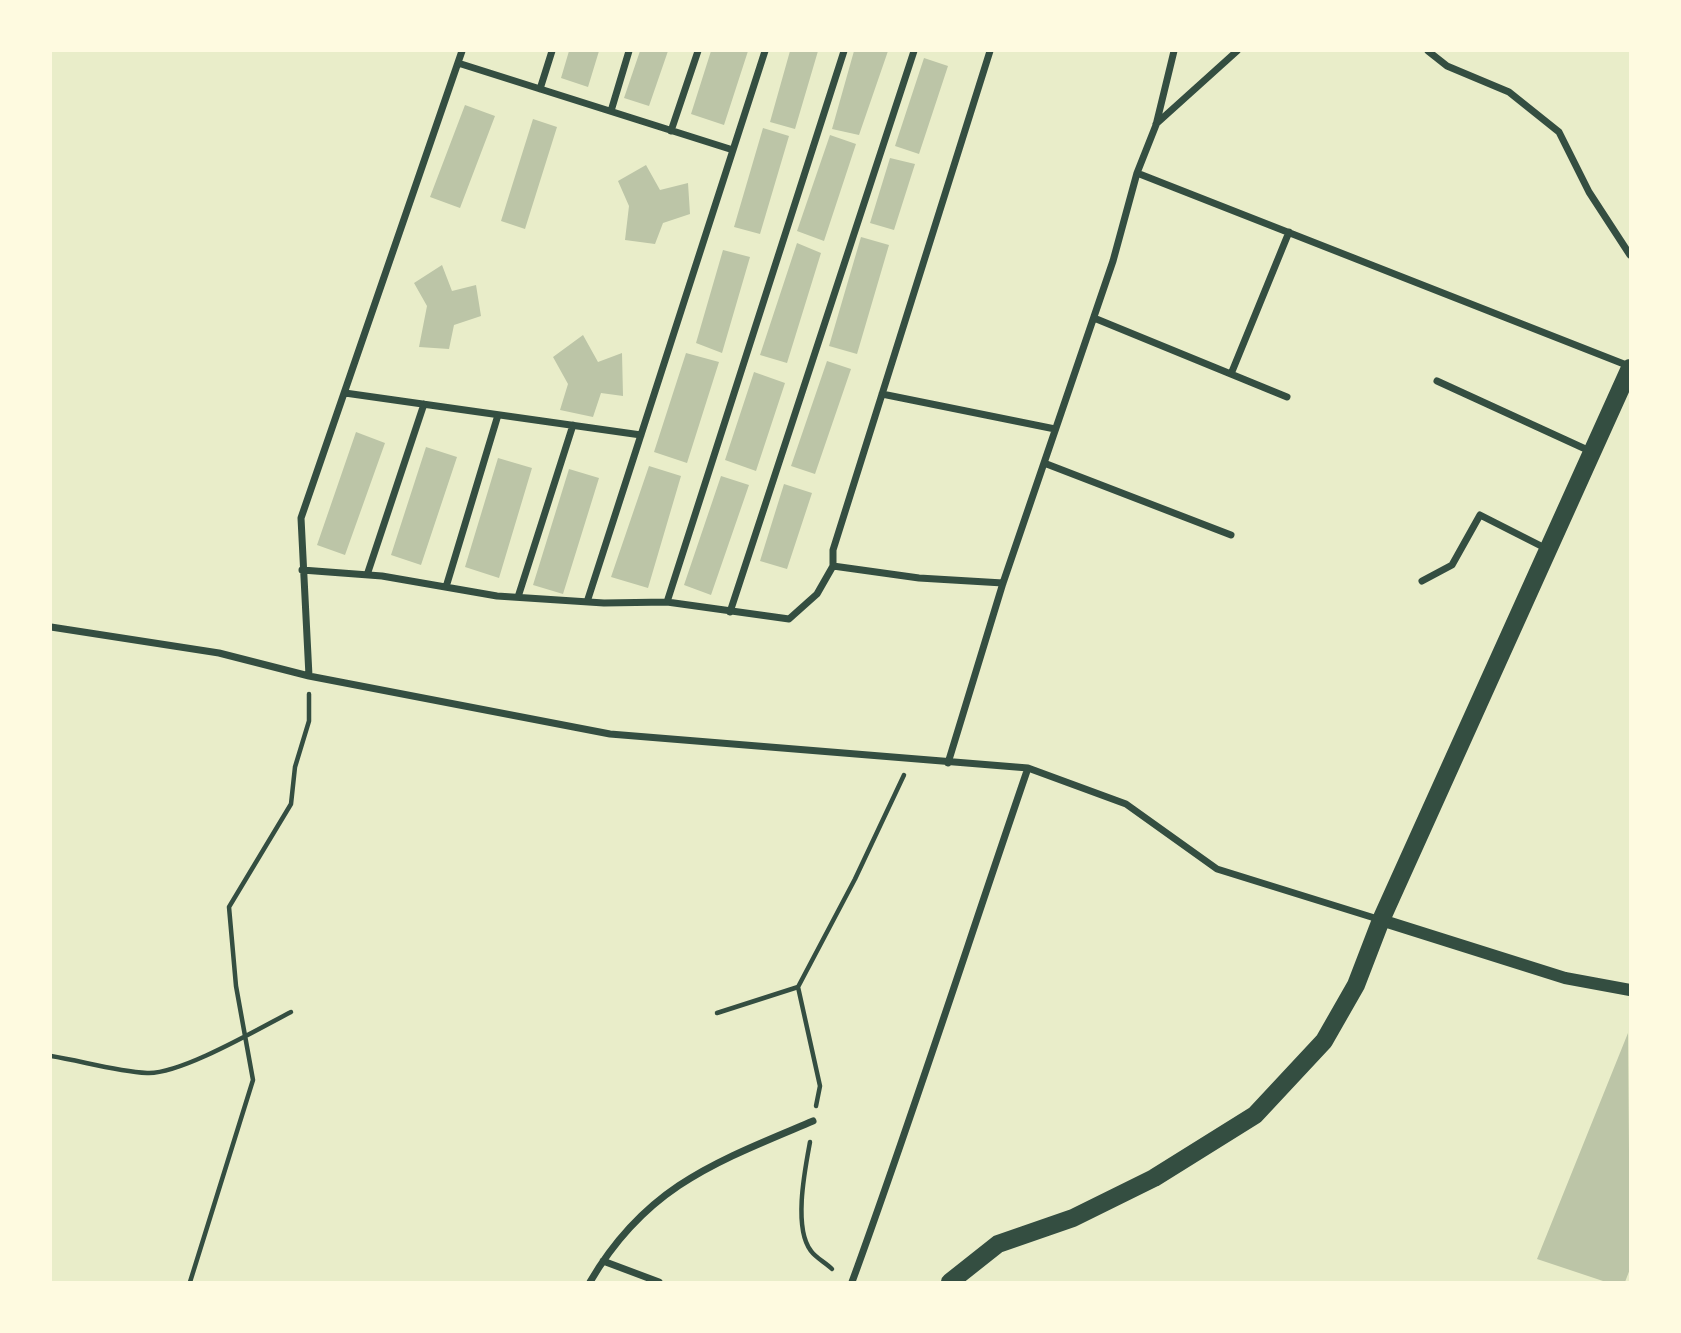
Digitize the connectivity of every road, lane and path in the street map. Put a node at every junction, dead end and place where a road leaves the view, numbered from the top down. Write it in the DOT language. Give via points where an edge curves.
graph roads {
  1 [pos="462,51"];
  2 [pos="552,51"];
  3 [pos="629,51"];
  4 [pos="698,51"];
  5 [pos="765,51"];
  6 [pos="844,51"];
  7 [pos="914,51"];
  8 [pos="990,51"];
  9 [pos="1174,51"];
  10 [pos="1237,51"];
  11 [pos="1428,51"];
  12 [pos="458,63"];
  13 [pos="540,89"];
  14 [pos="611,111"];
  15 [pos="1156,125"];
  16 [pos="671,131"];
  17 [pos="733,150"];
  18 [pos="1137,173"];
  19 [pos="1289,232"];
  20 [pos="1630,254"];
  21 [pos="1094,318"];
  22 [pos="1630,367"];
  23 [pos="1231,374"];
  24 [pos="1437,381"];
  25 [pos="345,393"];
  26 [pos="882,394"];
  27 [pos="1287,397"];
  28 [pos="424,404"];
  29 [pos="498,415"];
  30 [pos="573,425"];
  31 [pos="1055,429"];
  32 [pos="641,435"];
  33 [pos="1593,452"];
  34 [pos="1044,463"];
  35 [pos="1231,535"];
  36 [pos="1549,550"];
  37 [pos="833,566"];
  38 [pos="302,570"];
  39 [pos="367,575"];
  40 [pos="1422,581"];
  41 [pos="1003,583"];
  42 [pos="446,587"];
  43 [pos="518,597"];
  44 [pos="587,602"];
  45 [pos="667,602"];
  46 [pos="730,612"];
  47 [pos="51,626"];
  48 [pos="309,676"];
  49 [pos="911,759"];
  50 [pos="948,763"];
  51 [pos="1028,768"];
  52 [pos="1381,920"];
  53 [pos="798,987"];
  54 [pos="1630,990"];
  55 [pos="291,1012"];
  56 [pos="717,1013"];
  57 [pos="245,1037"];
  58 [pos="51,1056"];
  59 [pos="813,1121"];
  60 [pos="603,1261"];
  61 [pos="832,1269"];
  62 [pos="190,1282"];
  63 [pos="590,1282"];
  64 [pos="659,1282"];
  65 [pos="852,1282"];
  66 [pos="950,1282"];
  1 -- 12 [label="street"];
  2 -- 13 [label="street"];
  3 -- 14 [label="street"];
  4 -- 16 [label="street"];
  5 -- 17 [label="street"];
  6 -- 45 [label="street"];
  7 -- 46 [label="street"];
  8 -- 26 [label="street"];
  9 -- 15 [label="street"];
  10 -- 15 [label="street"];
  11 -- 20 [label="street" via="1447,66 1508,92 1559,132 1589,192"];
  12 -- 13 [label="street"];
  12 -- 25 [label="street"];
  13 -- 14 [label="street"];
  14 -- 16 [label="street"];
  15 -- 18 [label="street"];
  16 -- 17 [label="street"];
  17 -- 32 [label="street"];
  18 -- 19 [label="street"];
  18 -- 21 [label="street"];
  19 -- 22 [label="street"];
  19 -- 23 [label="street"];
  21 -- 23 [label="street"];
  21 -- 31 [label="street"];
  22 -- 33 [label="main road"];
  23 -- 27 [label="street"];
  24 -- 33 [label="street"];
  25 -- 28 [label="street"];
  25 -- 38 [label="street" via="302,518"];
  26 -- 31 [label="street"];
  26 -- 37 [label="street" via="832,550"];
  28 -- 29 [label="street"];
  28 -- 39 [label="street"];
  29 -- 30 [label="street"];
  29 -- 42 [label="street"];
  30 -- 32 [label="street"];
  30 -- 43 [label="street"];
  31 -- 34 [label="street"];
  32 -- 44 [label="street"];
  33 -- 36 [label="main road"];
  34 -- 35 [label="street"];
  34 -- 41 [label="street"];
  36 -- 40 [label="street" via="1479,515 1452,565"];
  36 -- 52 [label="main road"];
  37 -- 41 [label="street"];
  37 -- 46 [label="street" via="817,594 789,619"];
  38 -- 39 [label="street"];
  38 -- 48 [label="street"];
  39 -- 42 [label="street"];
  41 -- 50 [label="street"];
  42 -- 43 [label="street"];
  43 -- 44 [label="street"];
  44 -- 45 [label="street"];
  45 -- 46 [label="street"];
  47 -- 48 [label="street" via="219,653"];
  48 -- 49 [label="street" via="610,734"];
  48 -- 57 [label="path" via="309,721 295,767 291,804 229,907"];
  49 -- 50 [label="street"];
  49 -- 53 [label="path"];
  50 -- 51 [label="street"];
  51 -- 52 [label="street" via="1126,803 1217,869"];
  51 -- 65 [label="street" via="918,1101"];
  52 -- 54 [label="street" via="1565,978"];
  52 -- 66 [label="main road" via="1356,985 1324,1041 1255,1115 1154,1178 1073,1218 998,1244"];
  53 -- 56 [label="path"];
  53 -- 59 [label="path" via="820,1086"];
  55 -- 57 [label="path"];
  57 -- 58 [label="path" via="149,1073"];
  57 -- 62 [label="path" via="253,1080"];
  59 -- 60 [label="street" via="710,1164 647,1208"];
  59 -- 61 [label="path" via="802,1189 804,1231 810,1250"];
  60 -- 63 [label="street"];
  60 -- 64 [label="street"];
}
